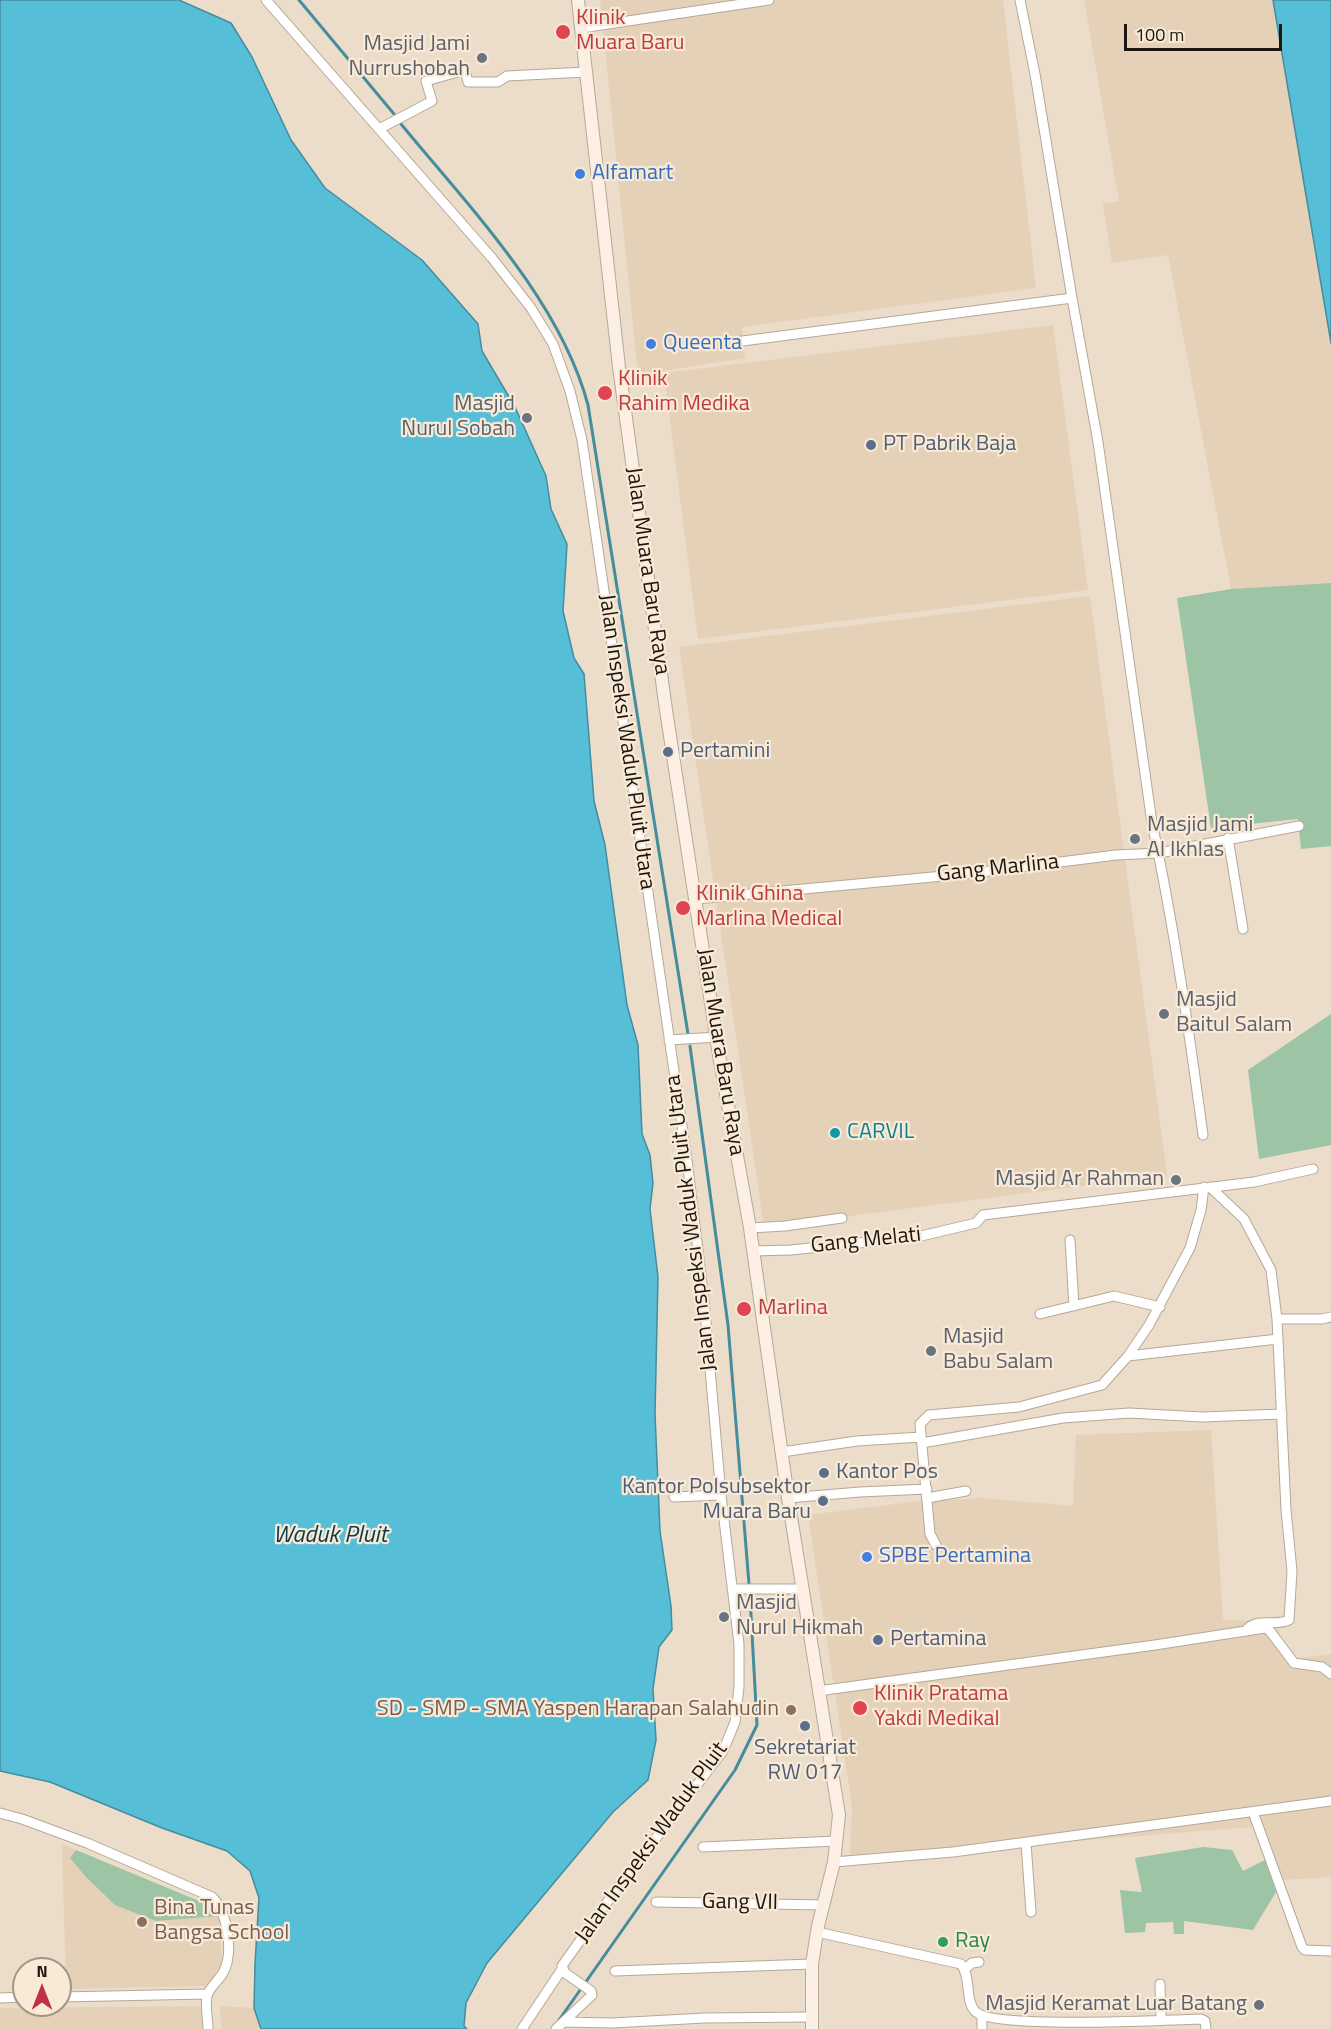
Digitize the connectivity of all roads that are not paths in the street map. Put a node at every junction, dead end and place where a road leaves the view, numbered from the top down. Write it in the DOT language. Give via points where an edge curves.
graph roads {
  1 [pos="266,0"];
  2 [pos="578,0"];
  3 [pos="769,0"];
  4 [pos="1020,0"];
  5 [pos="581,28"];
  6 [pos="586,72"];
  7 [pos="379,129"];
  8 [pos="1072,298"];
  9 [pos="735,342"];
  10 [pos="1299,826"];
  11 [pos="1228,838"];
  12 [pos="1159,853"];
  13 [pos="696,899"];
  14 [pos="1244,929"];
  15 [pos="717,1037"];
  16 [pos="669,1040"];
  17 [pos="1203,1135"];
  18 [pos="1313,1169"];
  19 [pos="1207,1187"];
  20 [pos="842,1218"];
  21 [pos="750,1228"];
  22 [pos="1070,1240"];
  23 [pos="753,1251"];
  24 [pos="1074,1306"];
  25 [pos="1160,1307"];
  26 [pos="1040,1314"];
  27 [pos="1331,1317"];
  28 [pos="1277,1319"];
  29 [pos="1278,1339"];
  30 [pos="1128,1356"];
  31 [pos="1282,1414"];
  32 [pos="922,1440"];
  33 [pos="782,1452"];
  34 [pos="966,1491"];
  35 [pos="927,1493"];
  36 [pos="721,1495"];
  37 [pos="674,1497"];
  38 [pos="788,1498"];
  39 [pos="936,1545"];
  40 [pos="732,1589"];
  41 [pos="803,1589"];
  42 [pos="1245,1631"];
  43 [pos="1331,1674"];
  44 [pos="818,1691"];
  45 [pos="1331,1801"];
  46 [pos="1253,1812"];
  47 [pos="0,1813"];
  48 [pos="837,1841"];
  49 [pos="1026,1842"];
  50 [pos="703,1847"];
  51 [pos="834,1862"];
  52 [pos="656,1902"];
  53 [pos="823,1905"];
  54 [pos="1031,1912"];
  55 [pos="817,1932"];
  56 [pos="1331,1951"];
  57 [pos="979,1962"];
  58 [pos="812,1964"];
  59 [pos="562,1969"];
  60 [pos="964,1969"];
  61 [pos="615,1971"];
  62 [pos="1160,1984"];
  63 [pos="207,1994"];
  64 [pos="72,1997"];
  65 [pos="982,2016"];
  66 [pos="1161,2020"];
  67 [pos="564,2022"];
  68 [pos="812,2023"];
  69 [pos="208,2029"];
  70 [pos="522,2029"];
  71 [pos="556,2029"];
  72 [pos="982,2029"];
  73 [pos="1206,2029"];
  1 -- 7 [label="street, Jalan Inspeksi Waduk Pluit Utara"];
  2 -- 5 [label="street, Jalan Muara Baru Raya"];
  3 -- 5 [label="street"];
  4 -- 8 [label="street"];
  5 -- 6 [label="street, Jalan Muara Baru Raya"];
  6 -- 7 [label="street" via="468,82 465,70 426,81 432,101"];
  6 -- 13 [label="street, Jalan Muara Baru Raya" via="619,367"];
  7 -- 16 [label="street, Jalan Inspeksi Waduk Pluit Utara" via="531,308 553,344 570,391 582,440"];
  8 -- 9 [label="street"];
  8 -- 12 [label="street" via="1098,442"];
  10 -- 11 [label="street, Gang Marlina"];
  11 -- 12 [label="street, Gang Marlina"];
  11 -- 14 [label="street"];
  12 -- 13 [label="street, Gang Marlina"];
  12 -- 17 [label="street"];
  13 -- 15 [label="street, Jalan Muara Baru Raya"];
  15 -- 16 [label="street"];
  15 -- 21 [label="street, Jalan Muara Baru Raya"];
  16 -- 36 [label="street, Jalan Inspeksi Waduk Pluit Utara" via="704,1300"];
  18 -- 19 [label="street, Gang Melati"];
  19 -- 23 [label="street, Gang Melati" via="983,1215 976,1223 917,1237"];
  19 -- 25 [label="street" via="1190,1248"];
  19 -- 28 [label="street" via="1244,1218 1269,1265"];
  20 -- 21 [label="street"];
  21 -- 23 [label="street, Jalan Muara Baru Raya"];
  22 -- 24 [label="street"];
  23 -- 33 [label="street, Jalan Muara Baru Raya"];
  24 -- 25 [label="street" via="1120,1296"];
  24 -- 26 [label="street"];
  25 -- 30 [label="street"];
  27 -- 28 [label="street"];
  28 -- 29 [label="street"];
  29 -- 30 [label="street"];
  29 -- 31 [label="street"];
  30 -- 32 [label="street" via="1102,1385 1019,1407 929,1415 920,1424"];
  31 -- 32 [label="street" via="1202,1417 1129,1413 1063,1418"];
  31 -- 42 [label="street" via="1292,1571 1289,1620 1259,1622"];
  32 -- 33 [label="street" via="857,1441"];
  32 -- 35 [label="street"];
  33 -- 38 [label="street, Jalan Muara Baru Raya"];
  34 -- 35 [label="street"];
  35 -- 38 [label="street" via="860,1492"];
  35 -- 39 [label="street" via="930,1534"];
  36 -- 37 [label="street"];
  36 -- 40 [label="street, Jalan Inspeksi Waduk Pluit Utara"];
  38 -- 41 [label="street, Jalan Muara Baru Raya"];
  40 -- 41 [label="street"];
  40 -- 59 [label="street, Jalan Inspeksi Waduk Pluit" via="740,1687 735,1722 723,1751 613,1894"];
  41 -- 44 [label="street, Jalan Muara Baru Raya"];
  42 -- 43 [label="street" via="1265,1628 1294,1663 1322,1667"];
  42 -- 44 [label="street"];
  44 -- 48 [label="street, Jalan Muara Baru Raya" via="839,1815"];
  45 -- 46 [label="street"];
  46 -- 49 [label="street"];
  46 -- 56 [label="street" via="1302,1947"];
  47 -- 63 [label="street" via="87,1843 212,1897 222,1911 227,1961"];
  48 -- 50 [label="street"];
  48 -- 51 [label="street, Jalan Muara Baru Raya"];
  49 -- 51 [label="street"];
  49 -- 54 [label="street"];
  51 -- 53 [label="street, Jalan Muara Baru Raya"];
  52 -- 53 [label="street, Gang VII"];
  53 -- 55 [label="street, Jalan Muara Baru Raya"];
  55 -- 58 [label="street, Jalan Muara Baru Raya"];
  55 -- 60 [label="street" via="961,1964"];
  57 -- 60 [label="street"];
  58 -- 61 [label="street"];
  58 -- 68 [label="street, Jalan Muara Baru Raya"];
  59 -- 67 [label="street" via="592,1995"];
  59 -- 70 [label="street, Jalan Inspeksi Waduk Pluit"];
  60 -- 65 [label="street" via="972,2006"];
  62 -- 66 [label="street"];
  63 -- 64 [label="street"];
  63 -- 69 [label="street"];
  65 -- 66 [label="street" via="1054,2024"];
  65 -- 72 [label="street"];
  66 -- 73 [label="street" via="1204,2019"];
  67 -- 68 [label="street" via="705,2018"];
  67 -- 71 [label="street"];
}
